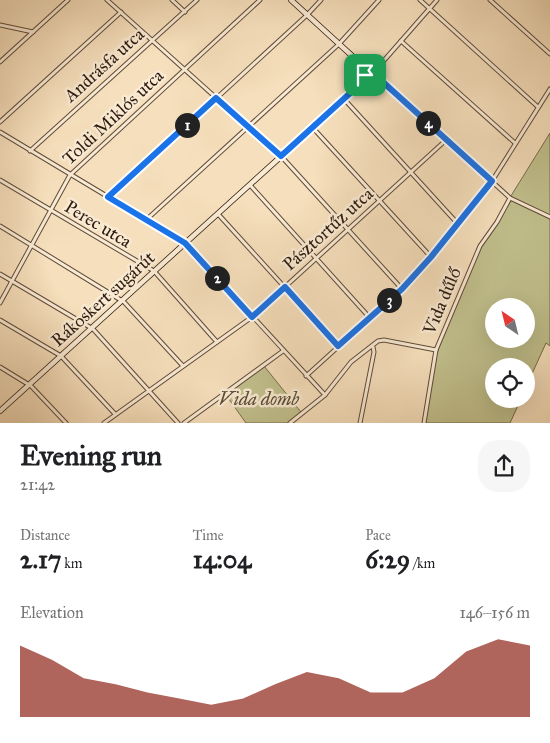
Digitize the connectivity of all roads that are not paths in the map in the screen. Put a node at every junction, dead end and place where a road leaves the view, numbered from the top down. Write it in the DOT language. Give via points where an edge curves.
graph roads {
  1 [pos="68,0"];
  2 [pos="107,0"];
  3 [pos="172,0"];
  4 [pos="198,0"];
  5 [pos="260,0"];
  6 [pos="291,0"];
  7 [pos="321,0"];
  8 [pos="379,0"];
  9 [pos="420,0"];
  10 [pos="437,0"];
  11 [pos="490,0"];
  12 [pos="430,8"];
  13 [pos="121,12"];
  14 [pos="185,12"];
  15 [pos="307,15"];
  16 [pos="0,26"];
  17 [pos="34,32"];
  18 [pos="152,40"];
  19 [pos="401,41"];
  20 [pos="339,44"];
  21 [pos="550,54"];
  22 [pos="0,62"];
  23 [pos="184,70"];
  24 [pos="373,73"];
  25 [pos="365,75"];
  26 [pos="550,89"];
  27 [pos="216,98"];
  28 [pos="344,99"];
  29 [pos="538,107"];
  30 [pos="0,122"];
  31 [pos="248,127"];
  32 [pos="313,128"];
  33 [pos="0,132"];
  34 [pos="446,140"];
  35 [pos="515,143"];
  36 [pos="30,151"];
  37 [pos="281,156"];
  38 [pos="411,171"];
  39 [pos="70,175"];
  40 [pos="0,180"];
  41 [pos="492,181"];
  42 [pos="250,185"];
  43 [pos="108,197"];
  44 [pos="510,198"];
  45 [pos="380,201"];
  46 [pos="50,211"];
  47 [pos="218,214"];
  48 [pos="550,217"];
  49 [pos="146,220"];
  50 [pos="458,224"];
  51 [pos="0,226"];
  52 [pos="348,230"];
  53 [pos="185,243"];
  54 [pos="31,246"];
  55 [pos="431,257"];
  56 [pos="316,258"];
  57 [pos="154,271"];
  58 [pos="0,274"];
  59 [pos="12,282"];
  60 [pos="285,287"];
  61 [pos="402,289"];
  62 [pos="122,300"];
  63 [pos="0,303"];
  64 [pos="252,317"];
  65 [pos="370,318"];
  66 [pos="0,320"];
  67 [pos="92,328"];
  68 [pos="217,342"];
  69 [pos="338,346"];
  70 [pos="373,347"];
  71 [pos="436,350"];
  72 [pos="283,351"];
  73 [pos="61,356"];
  74 [pos="183,366"];
  75 [pos="0,367"];
  76 [pos="306,376"];
  77 [pos="30,384"];
  78 [pos="150,391"];
  79 [pos="325,395"];
  80 [pos="0,411"];
  81 [pos="115,414"];
  82 [pos="66,423"];
  83 [pos="104,423"];
  84 [pos="178,423"];
  85 [pos="184,423"];
  86 [pos="290,423"];
  87 [pos="360,423"];
  88 [pos="424,423"];
  1 -- 17 [label="street"];
  2 -- 13 [label="street"];
  3 -- 14 [label="street"];
  4 -- 14 [label="street, Andrásfa utca"];
  5 -- 23 [label="street, Toldi Miklós utca"];
  6 -- 15 [label="street"];
  7 -- 15 [label="street"];
  8 -- 20 [label="street"];
  9 -- 12 [label="street"];
  10 -- 12 [label="street"];
  11 -- 21 [label="street"];
  12 -- 19 [label="street"];
  12 -- 29 [label="street"];
  13 -- 18 [label="street"];
  13 -- 30 [label="street"];
  14 -- 18 [label="street, Andrásfa utca"];
  15 -- 20 [label="street"];
  15 -- 27 [label="street"];
  16 -- 17 [label="street"];
  17 -- 22 [label="street"];
  18 -- 23 [label="street"];
  18 -- 36 [label="street, Andrásfa utca"];
  19 -- 24 [label="street"];
  19 -- 35 [label="street"];
  20 -- 25 [label="street" via="361,64"];
  20 -- 31 [label="street"];
  23 -- 27 [label="street"];
  23 -- 39 [label="street, Toldi Miklós utca"];
  24 -- 25 [label="street"];
  24 -- 34 [label="street"];
  25 -- 28 [label="street, Rákoskert sugárút" via="362,83"];
  26 -- 29 [label="street"];
  27 -- 31 [label="street"];
  27 -- 43 [label="street"];
  28 -- 32 [label="street, Rákoskert sugárút"];
  28 -- 38 [label="street"];
  29 -- 35 [label="street"];
  31 -- 37 [label="street"];
  31 -- 49 [label="street"];
  32 -- 37 [label="street, Rákoskert sugárút"];
  32 -- 45 [label="street"];
  33 -- 36 [label="street"];
  34 -- 38 [label="street, Pásztortűz utca"];
  34 -- 41 [label="street"];
  35 -- 41 [label="street"];
  36 -- 39 [label="street"];
  37 -- 42 [label="street, Rákoskert sugárút"];
  37 -- 52 [label="street"];
  38 -- 45 [label="street, Pásztortűz utca"];
  38 -- 50 [label="street"];
  39 -- 43 [label="street"];
  39 -- 46 [label="street, Toldi Miklós utca"];
  40 -- 46 [label="street, Perec utca"];
  41 -- 44 [label="street"];
  41 -- 50 [label="street"];
  42 -- 47 [label="street, Rákoskert sugárút"];
  42 -- 56 [label="street"];
  43 -- 49 [label="street"];
  44 -- 48 [label="street"];
  44 -- 71 [label="street, Vida dűlő" via="480,246"];
  45 -- 52 [label="street, Pásztortűz utca"];
  45 -- 55 [label="street"];
  46 -- 54 [label="street, Toldi Miklós utca"];
  46 -- 57 [label="street, Perec utca"];
  47 -- 53 [label="street, Rákoskert sugárút"];
  47 -- 60 [label="street"];
  49 -- 53 [label="street"];
  50 -- 55 [label="street"];
  51 -- 54 [label="street"];
  52 -- 56 [label="street, Pásztortűz utca"];
  52 -- 61 [label="street"];
  53 -- 57 [label="street, Rákoskert sugárút"];
  53 -- 64 [label="street"];
  54 -- 59 [label="street, Toldi Miklós utca"];
  54 -- 62 [label="street"];
  55 -- 61 [label="street"];
  56 -- 60 [label="street, Pásztortűz utca"];
  56 -- 65 [label="street"];
  57 -- 62 [label="street, Rákoskert sugárút"];
  57 -- 68 [label="street, Perec utca"];
  58 -- 59 [label="street"];
  59 -- 63 [label="street, Toldi Miklós utca"];
  59 -- 67 [label="street"];
  60 -- 64 [label="street, Pásztortűz utca"];
  60 -- 69 [label="street"];
  61 -- 65 [label="street"];
  62 -- 67 [label="street, Rákoskert sugárút"];
  62 -- 74 [label="street"];
  64 -- 68 [label="street, Pásztortűz utca"];
  64 -- 72 [label="street"];
  65 -- 69 [label="street"];
  66 -- 73 [label="street"];
  67 -- 73 [label="street, Rákoskert sugárút"];
  67 -- 78 [label="street"];
  68 -- 74 [label="street, Pásztortűz utca"];
  69 -- 76 [label="street"];
  70 -- 71 [label="street, Vida dűlő" via="384,340"];
  70 -- 79 [label="street, Vida dűlő" via="351,362"];
  70 -- 87 [label="street"];
  71 -- 88 [label="street"];
  72 -- 76 [label="street"];
  72 -- 85 [label="street"];
  73 -- 77 [label="street, Rákoskert sugárút"];
  73 -- 81 [label="street"];
  74 -- 78 [label="street, Pásztortűz utca"];
  75 -- 77 [label="street"];
  76 -- 79 [label="street"];
  77 -- 80 [label="street, Rákoskert sugárút"];
  77 -- 82 [label="street"];
  78 -- 81 [label="street, Pásztortűz utca"];
  78 -- 84 [label="street"];
  79 -- 86 [label="street, Vida dűlő"];
  81 -- 83 [label="street, Pásztortűz utca"];
}
